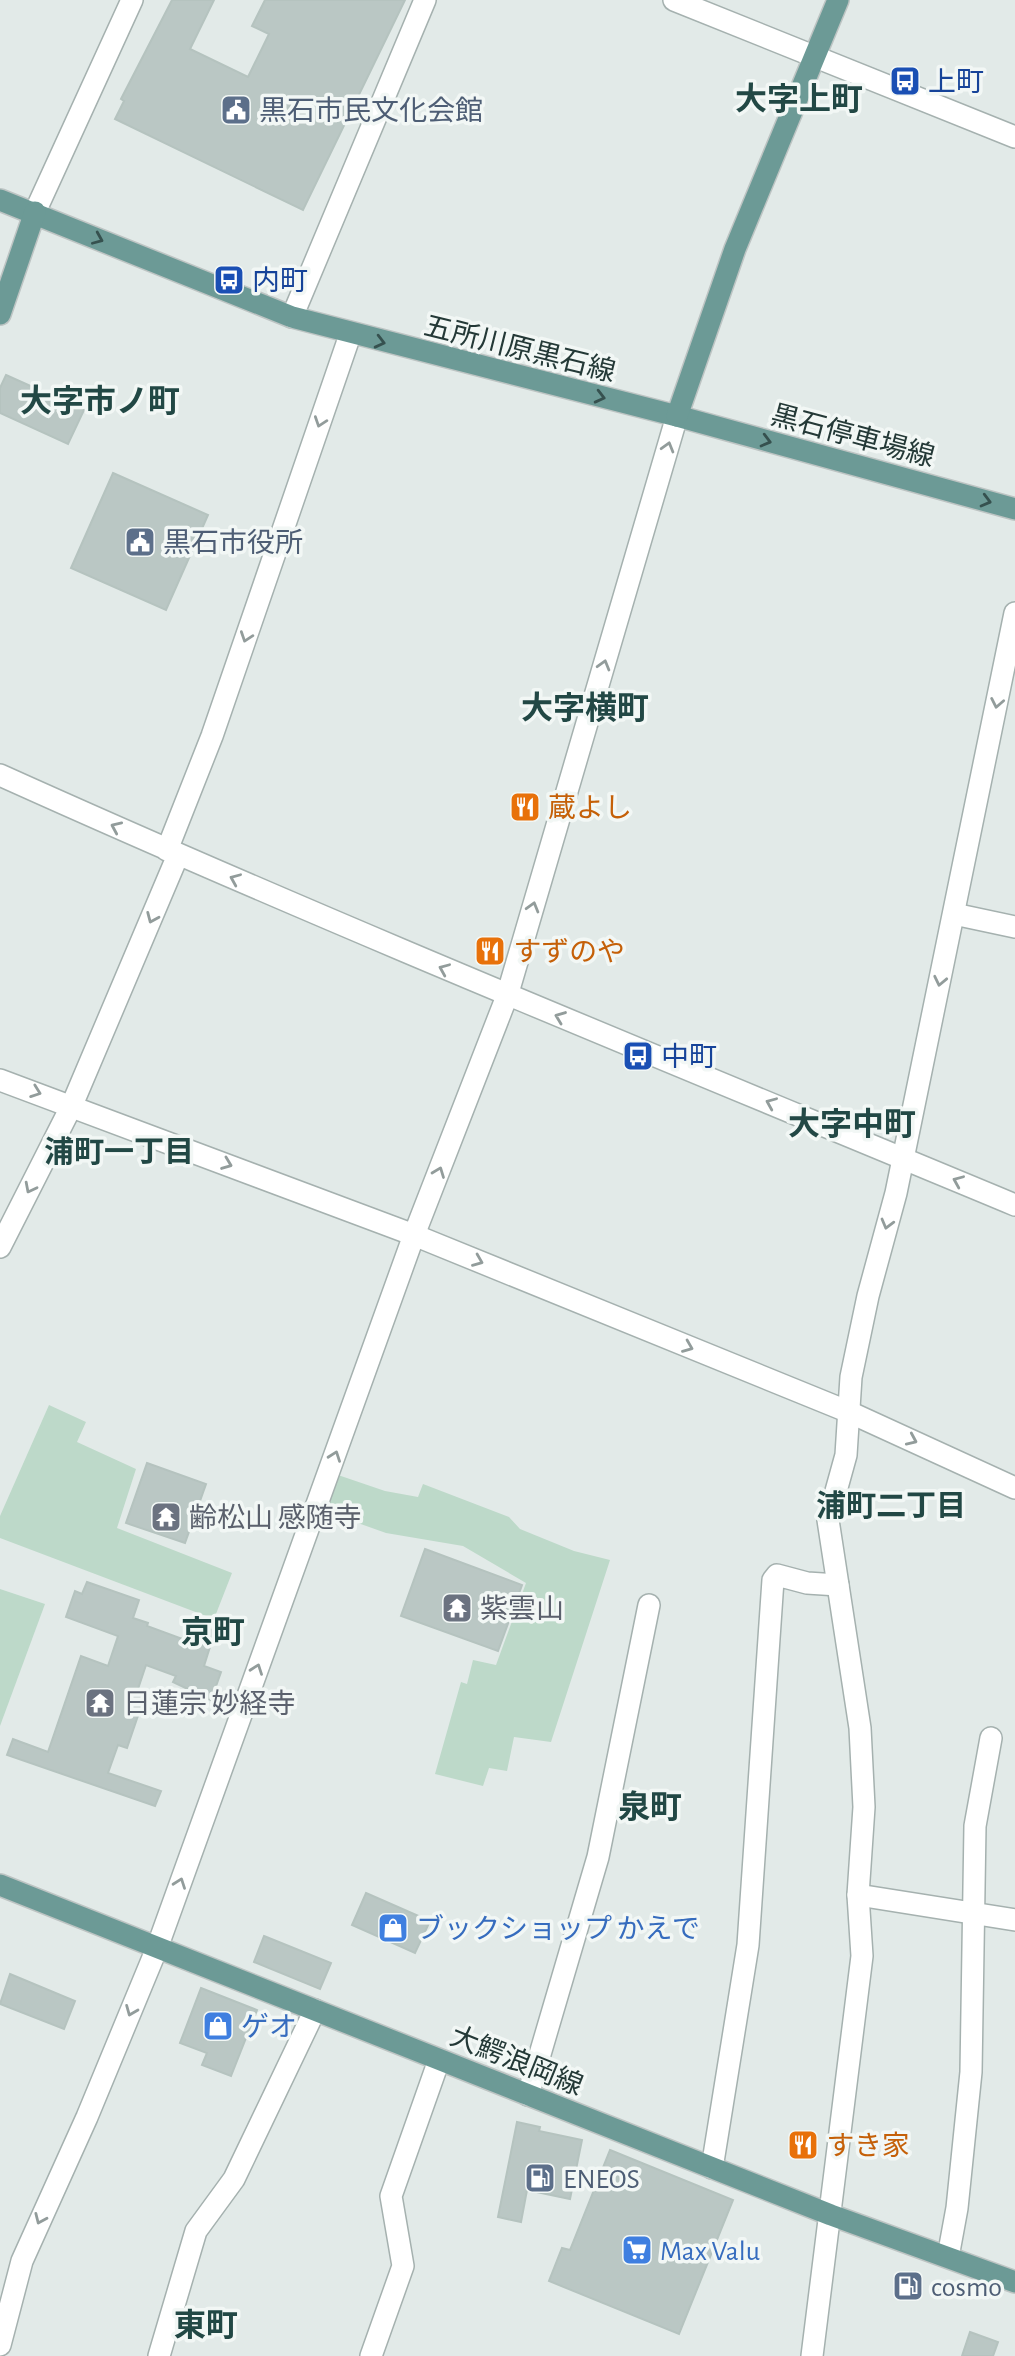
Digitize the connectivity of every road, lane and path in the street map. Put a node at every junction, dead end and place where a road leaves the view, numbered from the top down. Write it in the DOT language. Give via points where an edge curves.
graph roads {
  1 [pos="132,0"];
  2 [pos="425,0"];
  3 [pos="674,0"];
  4 [pos="838,0"];
  5 [pos="815,55"];
  6 [pos="1015,137"];
  7 [pos="0,200"];
  8 [pos="34,212"];
  9 [pos="0,314"];
  10 [pos="292,317"];
  11 [pos="351,335"];
  12 [pos="677,416"];
  13 [pos="1015,509"];
  14 [pos="1015,612"];
  15 [pos="0,775"];
  16 [pos="173,853"];
  17 [pos="954,914"];
  18 [pos="1015,927"];
  19 [pos="507,996"];
  20 [pos="0,1080"];
  21 [pos="72,1105"];
  22 [pos="901,1158"];
  23 [pos="1015,1205"];
  24 [pos="414,1236"];
  25 [pos="0,1247"];
  26 [pos="849,1412"];
  27 [pos="1015,1488"];
  28 [pos="838,1585"];
  29 [pos="649,1605"];
  30 [pos="991,1738"];
  31 [pos="0,1885"];
  32 [pos="858,1895"];
  33 [pos="975,1914"];
  34 [pos="1015,1920"];
  35 [pos="157,1948"];
  36 [pos="315,2010"];
  37 [pos="439,2060"];
  38 [pos="528,2095"];
  39 [pos="712,2168"];
  40 [pos="831,2215"];
  41 [pos="948,2257"];
  42 [pos="1015,2281"];
  43 [pos="0,2345"];
  44 [pos="159,2356"];
  45 [pos="371,2356"];
  46 [pos="812,2356"];
  1 -- 8 [label="street"];
  2 -- 10 [label="street"];
  3 -- 5 [label="street"];
  4 -- 5 [label="main road"];
  5 -- 6 [label="street"];
  5 -- 12 [label="main road" via="735,249"];
  7 -- 8 [label="main road, 五所川原黒石線"];
  8 -- 9 [label="main road"];
  8 -- 10 [label="main road, 五所川原黒石線, one-way"];
  10 -- 11 [label="main road, 五所川原黒石線"];
  11 -- 12 [label="main road, 五所川原黒石線, one-way"];
  11 -- 16 [label="street, one-way"];
  12 -- 13 [label="main road, 黒石停車場線, one-way"];
  19 -- 12 [label="street, one-way"];
  14 -- 17 [label="street, one-way"];
  16 -- 15 [label="street, one-way"];
  19 -- 16 [label="street, one-way"];
  16 -- 21 [label="street, one-way"];
  17 -- 18 [label="street"];
  17 -- 22 [label="street, one-way"];
  22 -- 19 [label="street, one-way"];
  24 -- 19 [label="street, one-way"];
  20 -- 21 [label="street, one-way"];
  21 -- 24 [label="street, one-way"];
  21 -- 25 [label="street, one-way"];
  23 -- 22 [label="street, one-way"];
  22 -- 26 [label="street, one-way" via="851,1377"];
  24 -- 26 [label="street, one-way"];
  35 -- 24 [label="street, one-way"];
  26 -- 27 [label="street, one-way"];
  26 -- 28 [label="street" via="846,1455 828,1520"];
  28 -- 32 [label="street" via="860,1728 864,1807"];
  28 -- 39 [label="street" via="777,1576 773,1580 748,1945"];
  29 -- 38 [label="street" via="598,1857"];
  30 -- 33 [label="street" via="975,1826"];
  31 -- 35 [label="main road, 大鰐浪岡線"];
  32 -- 33 [label="street"];
  32 -- 40 [label="street" via="862,1956"];
  33 -- 34 [label="street"];
  33 -- 41 [label="street" via="971,2072"];
  35 -- 36 [label="main road, 大鰐浪岡線"];
  35 -- 43 [label="street, one-way" via="22,2261"];
  36 -- 37 [label="main road, 大鰐浪岡線"];
  36 -- 44 [label="street" via="234,2179 197,2231"];
  37 -- 38 [label="main road, 大鰐浪岡線"];
  37 -- 45 [label="street" via="391,2196 403,2266"];
  38 -- 39 [label="main road, 大鰐浪岡線"];
  39 -- 40 [label="main road, 大鰐浪岡線"];
  40 -- 41 [label="main road, 大鰐浪岡線"];
  40 -- 46 [label="street"];
  41 -- 42 [label="main road, 大鰐浪岡線"];
}
